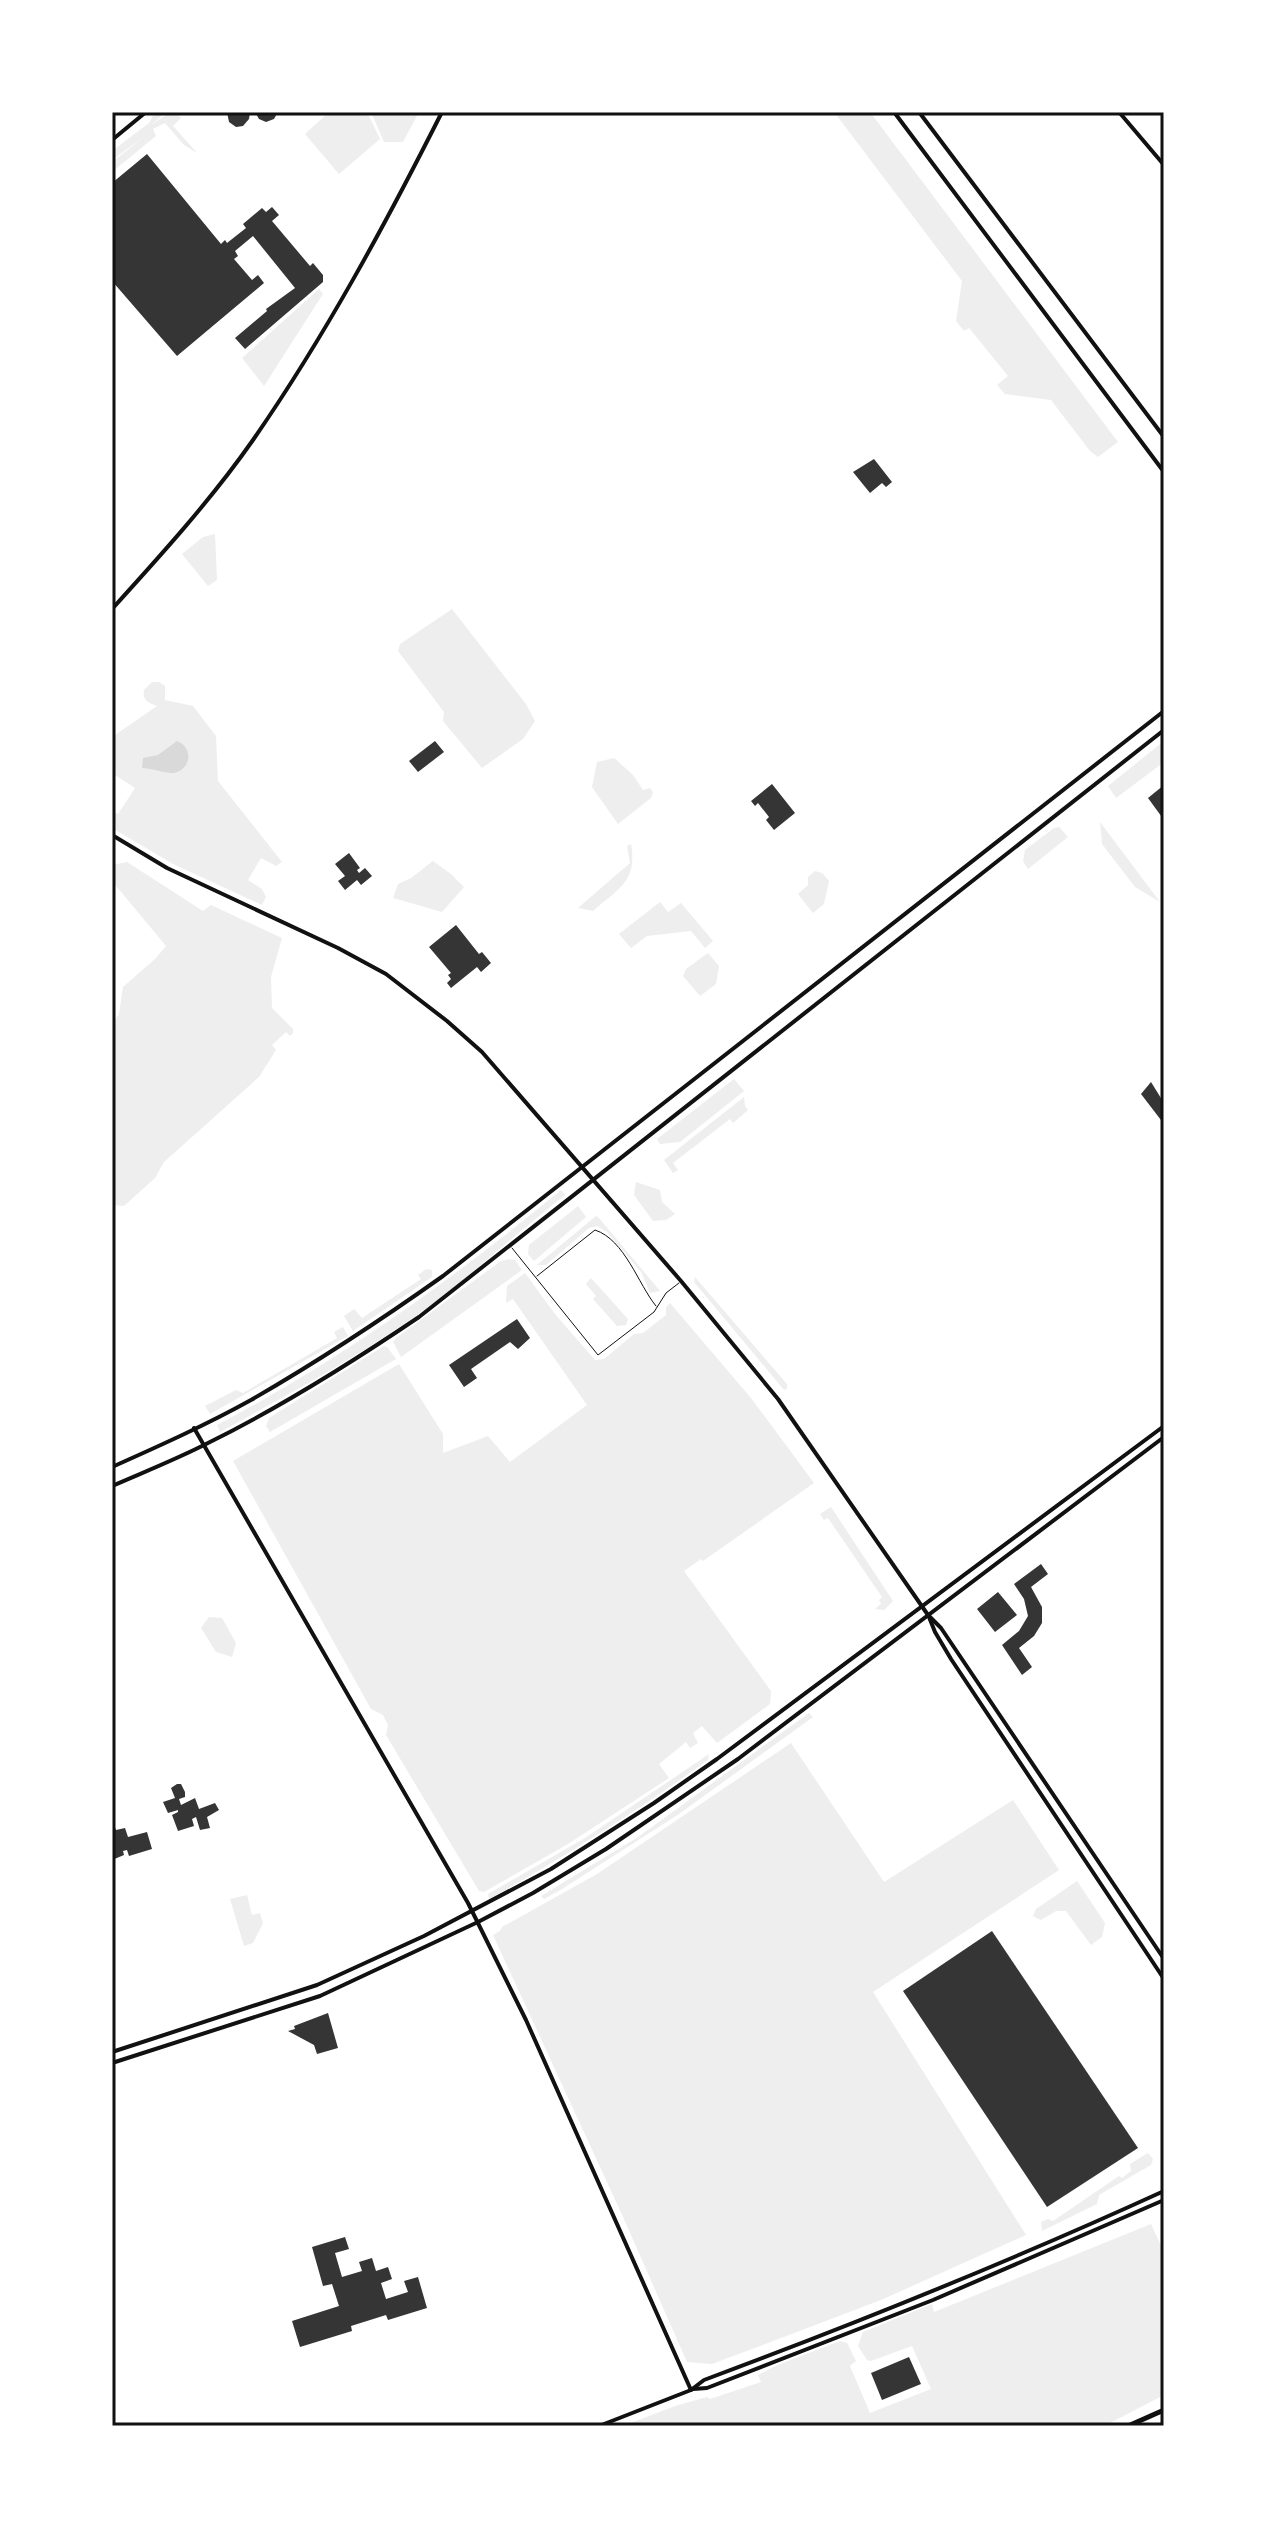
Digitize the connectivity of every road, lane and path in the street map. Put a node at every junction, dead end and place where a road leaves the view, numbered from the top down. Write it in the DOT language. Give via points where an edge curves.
graph roads {
  1 [pos="146,112"];
  2 [pos="442,112"];
  3 [pos="894,112"];
  4 [pos="919,112"];
  5 [pos="1119,112"];
  6 [pos="112,140"];
  7 [pos="1164,165"];
  8 [pos="1164,437"];
  9 [pos="1164,472"];
  10 [pos="112,609"];
  11 [pos="1164,711"];
  12 [pos="1164,730"];
  13 [pos="112,835"];
  14 [pos="581,1166"];
  15 [pos="594,1181"];
  16 [pos="510,1246"];
  17 [pos="537,1276"];
  18 [pos="681,1281"];
  19 [pos="658,1308"];
  20 [pos="1164,1426"];
  21 [pos="194,1428"];
  22 [pos="1164,1437"];
  23 [pos="204,1445"];
  24 [pos="112,1467"];
  25 [pos="112,1486"];
  26 [pos="922,1606"];
  27 [pos="928,1615"];
  28 [pos="786,1708"];
  29 [pos="793,1718"];
  30 [pos="472,1911"];
  31 [pos="478,1922"];
  32 [pos="1164,1959"];
  33 [pos="1164,1979"];
  34 [pos="271,2002"];
  35 [pos="274,2011"];
  36 [pos="112,2052"];
  37 [pos="112,2063"];
  38 [pos="1164,2191"];
  39 [pos="1164,2200"];
  40 [pos="691,2390"];
  41 [pos="1164,2410"];
  42 [pos="599,2426"];
  43 [pos="1128,2426"];
  1 -- 6 [label="main road"];
  2 -- 10 [label="main road" via="379,234 277,404 203,505"];
  3 -- 9 [label="main road"];
  4 -- 8 [label="main road"];
  5 -- 7 [label="main road"];
  11 -- 14 [label="main road"];
  12 -- 15 [label="main road"];
  13 -- 14 [label="main road" via="386,974 482,1052"];
  14 -- 15 [label="main road"];
  14 -- 21 [label="main road" via="382,1319 291,1377"];
  15 -- 16 [label="main road"];
  15 -- 18 [label="main road"];
  16 -- 17 [label="lane"];
  16 -- 23 [label="main road" via="387,1340"];
  17 -- 19 [label="lane" via="598,1355"];
  17 -- 19 [label="lane" via="595,1230 608,1237 638,1273 643,1290"];
  18 -- 19 [label="lane"];
  18 -- 26 [label="main road" via="778,1399"];
  20 -- 26 [label="main road"];
  21 -- 23 [label="main road"];
  21 -- 24 [label="main road"];
  22 -- 27 [label="main road"];
  23 -- 25 [label="main road"];
  23 -- 30 [label="main road"];
  26 -- 27 [label="main road"];
  26 -- 28 [label="main road"];
  27 -- 29 [label="main road"];
  27 -- 32 [label="main road"];
  27 -- 33 [label="main road" via="951,1659"];
  28 -- 29 [label="main road"];
  28 -- 30 [label="main road" via="606,1835"];
  29 -- 31 [label="main road" via="606,1849"];
  30 -- 31 [label="main road"];
  30 -- 34 [label="main road" via="348,1972"];
  31 -- 35 [label="main road" via="338,1988"];
  31 -- 40 [label="main road"];
  34 -- 35 [label="main road"];
  34 -- 36 [label="main road"];
  35 -- 37 [label="main road"];
  38 -- 40 [label="main road" via="873,2316 704,2380"];
  39 -- 40 [label="main road" via="863,2328"];
  40 -- 42 [label="main road"];
  41 -- 43 [label="highway"];
}
